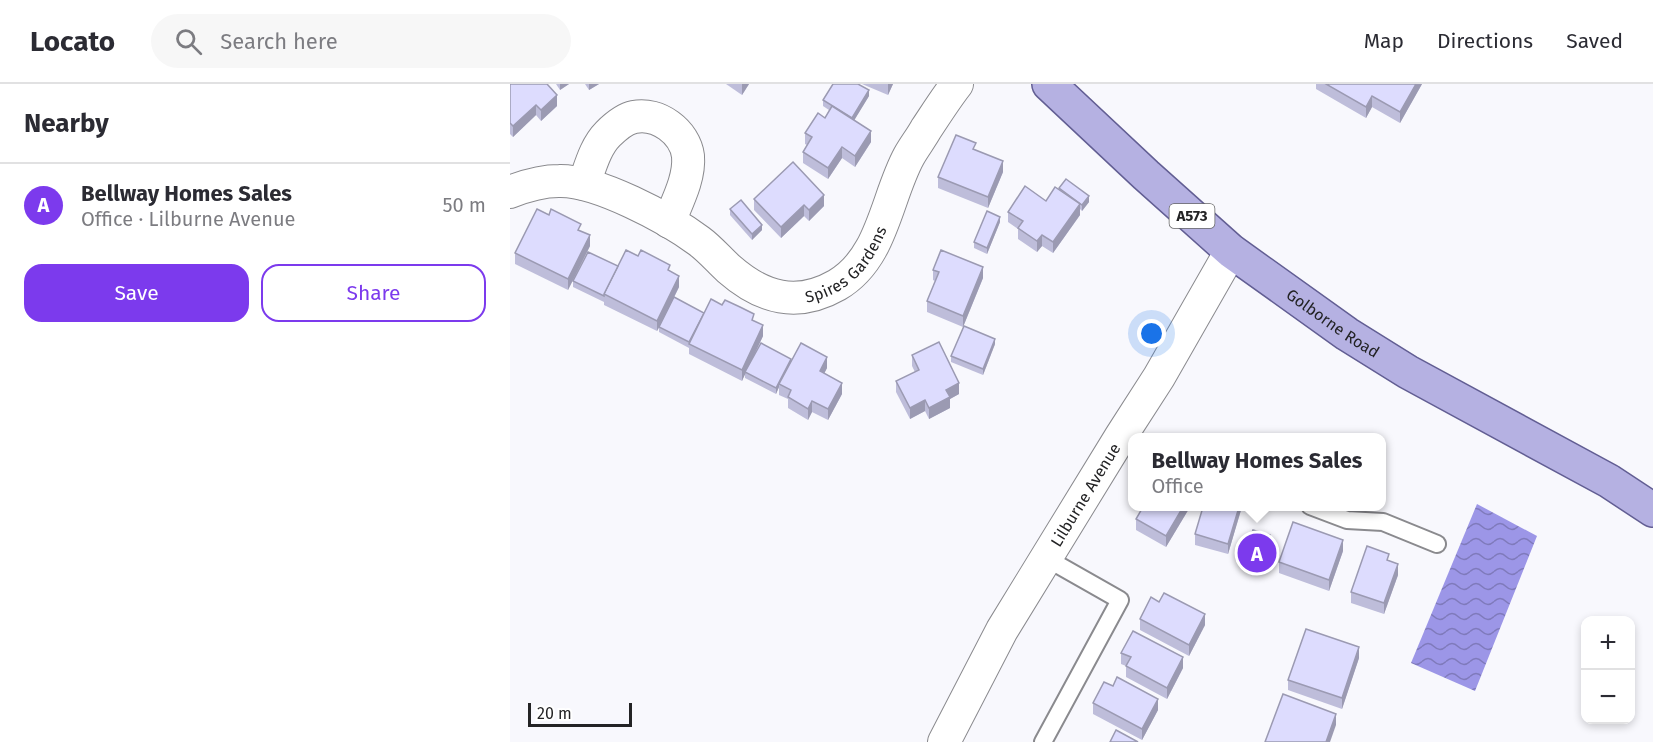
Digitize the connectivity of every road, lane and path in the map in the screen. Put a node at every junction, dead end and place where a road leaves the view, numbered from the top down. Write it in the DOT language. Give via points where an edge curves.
graph roads {
  1 [pos="957,84"];
  2 [pos="1049,84"];
  3 [pos="584,184"];
  4 [pos="510,192"];
  5 [pos="669,222"];
  6 [pos="1231,251"];
  7 [pos="1130,433"];
  8 [pos="1127,438"];
  9 [pos="1653,510"];
  10 [pos="1321,511"];
  11 [pos="1437,543"];
  12 [pos="1046,558"];
  13 [pos="944,742"];
  14 [pos="1043,742"];
  1 -- 5 [label="street, Spires Gardens" via="909,156 874,244 853,273 838,284 803,298 765,293 750,286 700,242"];
  2 -- 6 [label="main road, Golborne Road / A573"];
  3 -- 4 [label="street, Spires Gardens" via="560,181"];
  3 -- 5 [label="street, Spires Gardens"];
  3 -- 5 [label="street" via="605,136 619,124 634,117 652,117 670,125 682,139 688,155 686,175"];
  6 -- 7 [label="street, Lilburne Avenue"];
  6 -- 9 [label="main road, Golborne Road / A573" via="1347,334 1609,481"];
  8 -- 12 [label="street, Lilburne Avenue"];
  10 -- 11 [label="lane" via="1347,520 1383,522"];
  12 -- 13 [label="street, Lilburne Avenue" via="1002,630"];
  12 -- 14 [label="lane" via="1120,600"];
}
